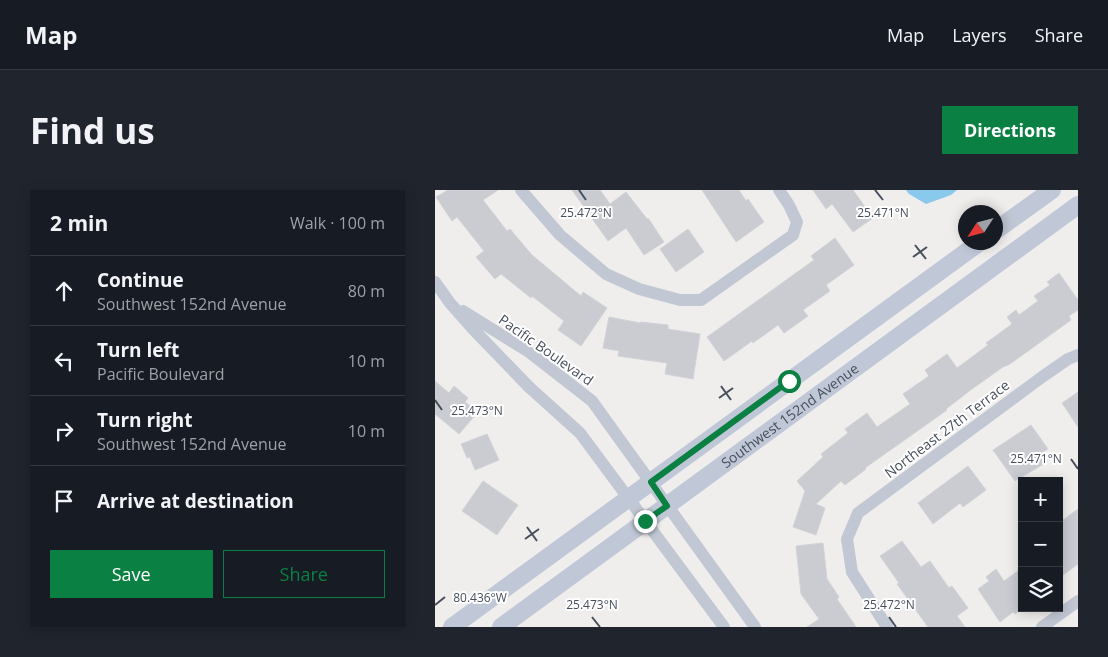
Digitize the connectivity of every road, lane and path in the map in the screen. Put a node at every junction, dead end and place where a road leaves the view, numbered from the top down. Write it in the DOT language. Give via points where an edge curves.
graph roads {
  1 [pos="521,190"];
  2 [pos="779,190"];
  3 [pos="1052,190"];
  4 [pos="1078,206"];
  5 [pos="1003,225"];
  6 [pos="969,250"];
  7 [pos="435,282"];
  8 [pos="450,303"];
  9 [pos="1078,355"];
  10 [pos="651,482"];
  11 [pos="629,498"];
  12 [pos="667,506"];
  13 [pos="645,521"];
  14 [pos="1078,601"];
  15 [pos="451,627"];
  16 [pos="501,627"];
  17 [pos="724,627"];
  18 [pos="755,627"];
  19 [pos="887,627"];
  20 [pos="1043,627"];
  1 -- 2 [label="street" via="560,235 606,274 639,289 680,300 701,300 793,235 797,222"];
  3 -- 5 [label="street"];
  4 -- 12 [label="street, Southwest 152nd Avenue"];
  6 -- 10 [label="street, Southwest 152nd Avenue"];
  7 -- 8 [label="street, Pacific Boulevard"];
  8 -- 10 [label="street, Pacific Boulevard" via="529,352 592,401"];
  8 -- 11 [label="street, Pacific Boulevard" via="529,387 580,433"];
  9 -- 19 [label="street, Northeast 27th Terrace" via="1067,358 858,513 847,539 852,572"];
  10 -- 11 [label="street, Southwest 152nd Avenue"];
  10 -- 12 [label="street, Pacific Boulevard"];
  11 -- 13 [label="street, Pacific Boulevard"];
  11 -- 15 [label="street, Southwest 152nd Avenue"];
  12 -- 13 [label="street, Southwest 152nd Avenue"];
  12 -- 18 [label="street, Pacific Boulevard"];
  13 -- 16 [label="street, Southwest 152nd Avenue"];
  13 -- 17 [label="street, Pacific Boulevard"];
  14 -- 20 [label="street"];
}
